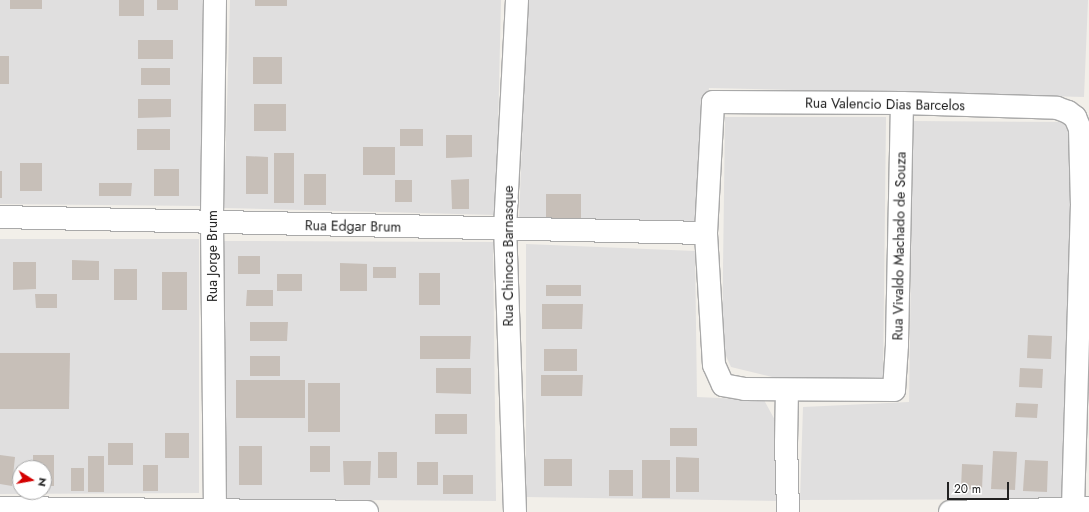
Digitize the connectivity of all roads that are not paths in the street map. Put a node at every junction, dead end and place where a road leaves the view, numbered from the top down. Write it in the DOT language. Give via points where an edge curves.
graph roads {
  1 [pos="215,0"];
  2 [pos="517,0"];
  3 [pos="902,103"];
  4 [pos="1086,204"];
  5 [pos="0,218"];
  6 [pos="212,223"];
  7 [pos="505,229"];
  8 [pos="706,233"];
  9 [pos="787,390"];
  10 [pos="0,508"];
  11 [pos="1079,510"];
  12 [pos="215,511"];
  13 [pos="368,512"];
  14 [pos="515,512"];
  15 [pos="788,512"];
  16 [pos="950,512"];
  1 -- 6 [label="street, Rua Jorge Brum"];
  2 -- 7 [label="street, Rua Chinoca Barnasque"];
  3 -- 4 [label="street, Rua Valencio Dias Barcelos" via="1057,108 1068,112 1075,117 1080,129"];
  3 -- 8 [label="street, Rua Valencio Dias Barcelos" via="713,102"];
  3 -- 9 [label="street, Rua Vivaldo Machado de Souza" via="894,390"];
  4 -- 11 [label="street"];
  5 -- 6 [label="street, Rua Edgar Brum"];
  6 -- 7 [label="street, Rua Edgar Brum"];
  6 -- 12 [label="street, Rua Jorge Brum"];
  7 -- 8 [label="street, Rua Edgar Brum"];
  7 -- 14 [label="street, Rua Chinoca Barnasque"];
  8 -- 9 [label="street" via="714,365 723,385 745,389"];
  9 -- 15 [label="street"];
  10 -- 12 [label="street"];
  11 -- 16 [label="street"];
  12 -- 13 [label="street"];
}
